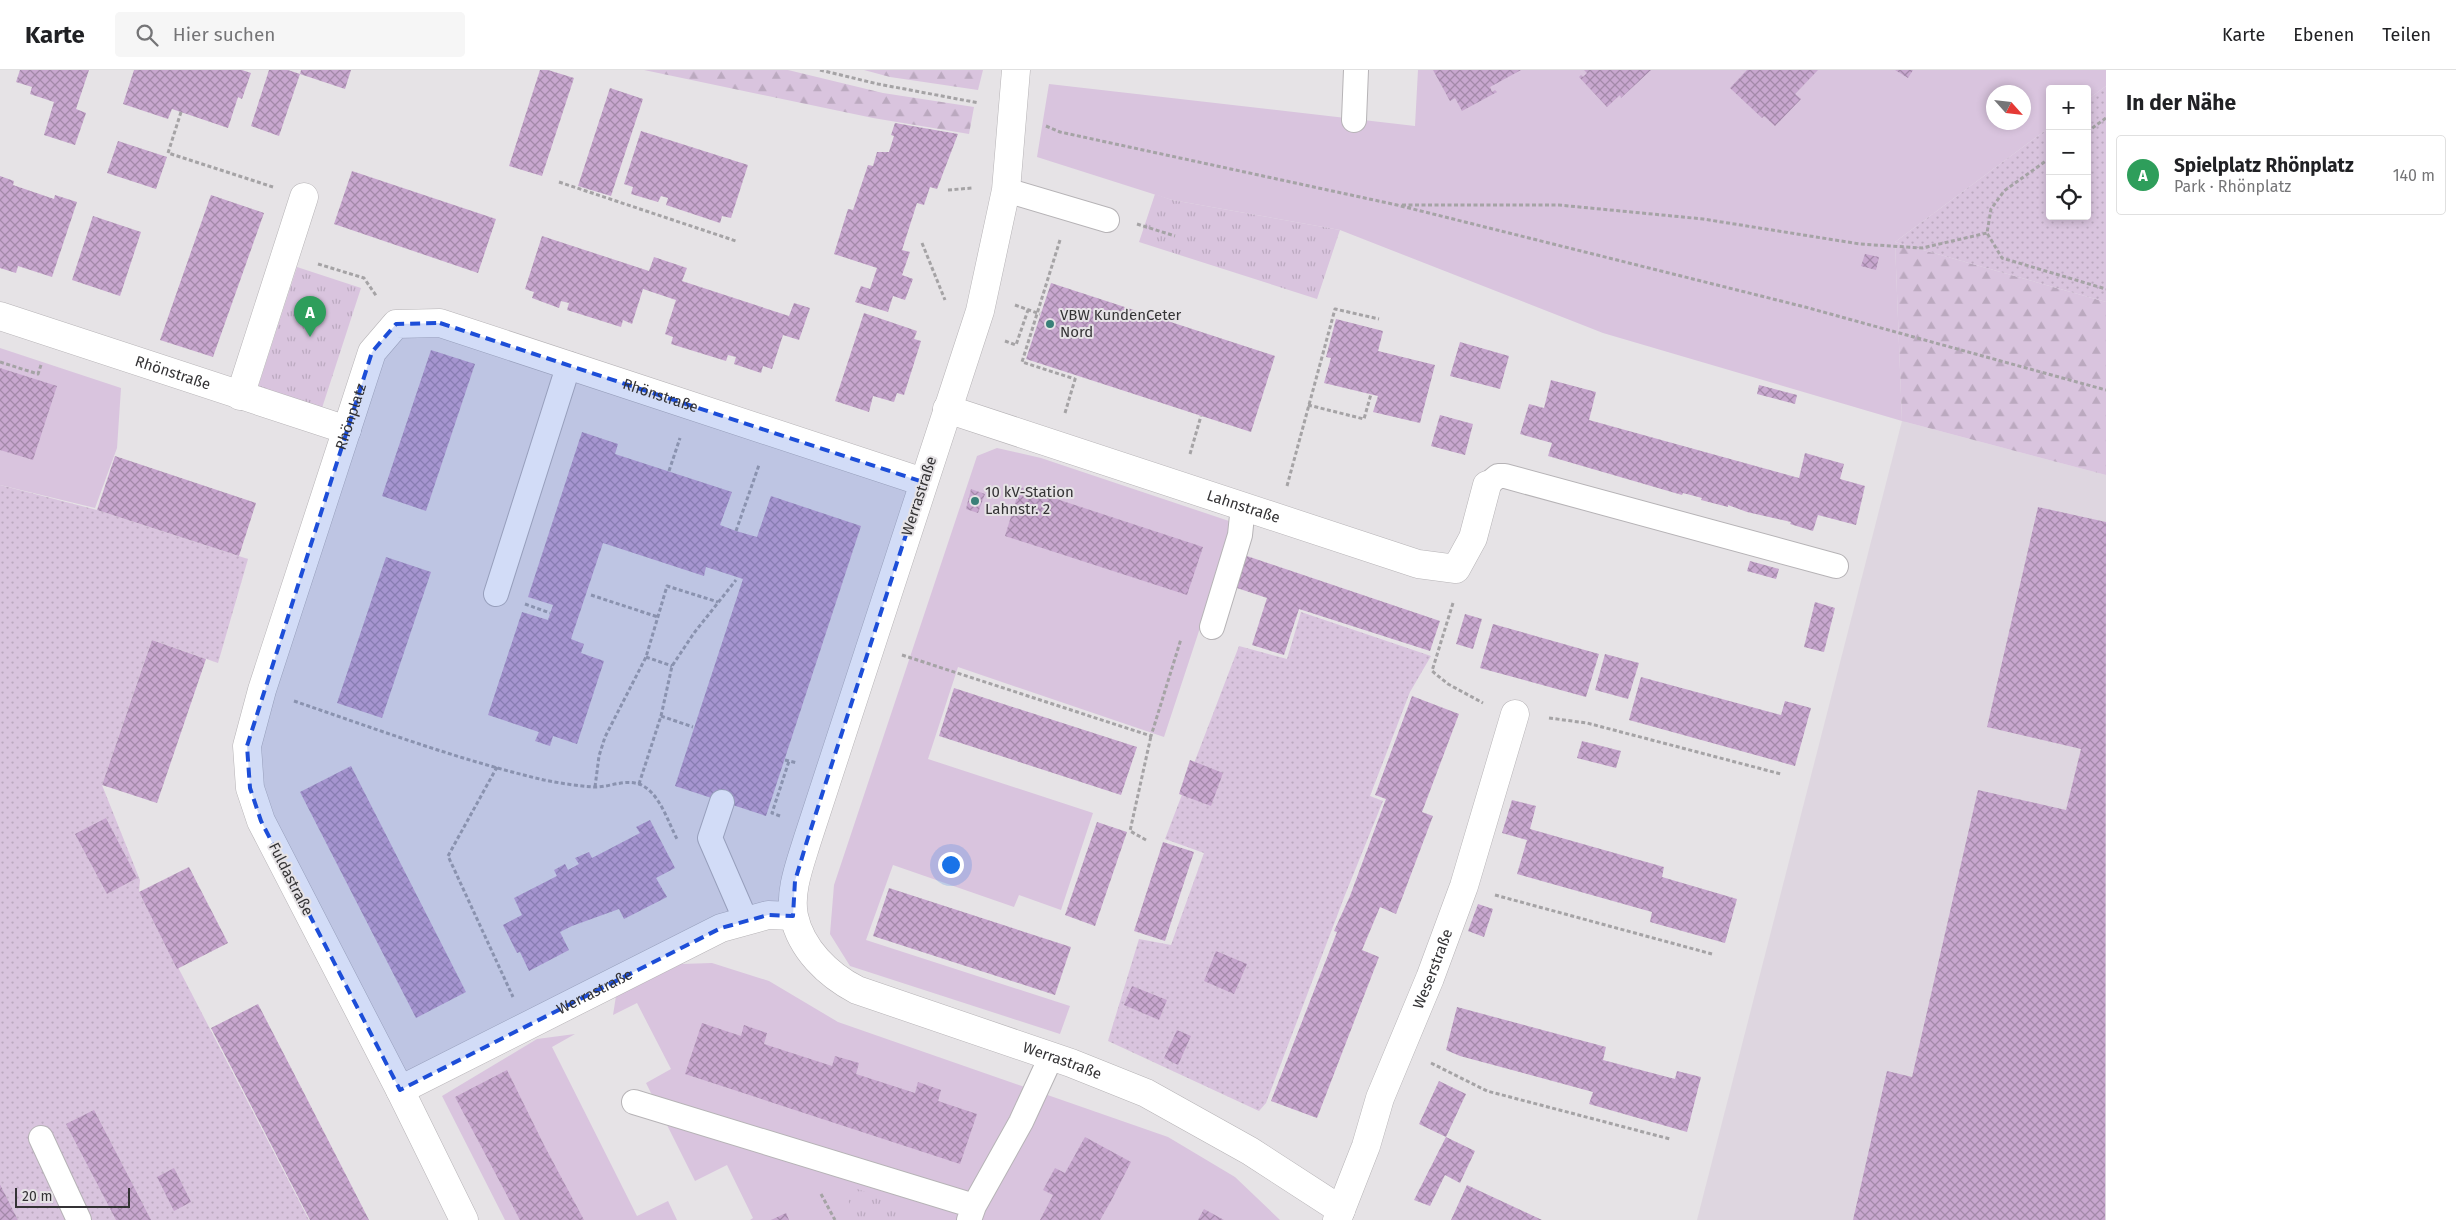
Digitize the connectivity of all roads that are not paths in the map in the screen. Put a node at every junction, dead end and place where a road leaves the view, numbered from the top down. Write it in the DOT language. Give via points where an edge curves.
graph roads {
  1 [pos="1016,70"];
  2 [pos="1356,70"];
  3 [pos="1354,120"];
  4 [pos="1006,190"];
  5 [pos="304,197"];
  6 [pos="1107,220"];
  7 [pos="0,316"];
  8 [pos="396,324"];
  9 [pos="570,364"];
  10 [pos="240,396"];
  11 [pos="947,410"];
  12 [pos="347,430"];
  13 [pos="923,482"];
  14 [pos="1487,485"];
  15 [pos="1243,506"];
  16 [pos="320,517"];
  17 [pos="1836,566"];
  18 [pos="496,594"];
  19 [pos="1212,627"];
  20 [pos="1515,714"];
  21 [pos="722,802"];
  22 [pos="794,916"];
  23 [pos="746,921"];
  24 [pos="1051,1057"];
  25 [pos="400,1090"];
  26 [pos="634,1102"];
  27 [pos="41,1138"];
  28 [pos="971,1213"];
  29 [pos="1339,1215"];
  30 [pos="69,1217"];
  31 [pos="464,1220"];
  1 -- 4 [label="street, Werrastraße"];
  2 -- 3 [label="lane"];
  4 -- 6 [label="lane"];
  4 -- 11 [label="street, Werrastraße" via="980,311"];
  5 -- 10 [label="street"];
  7 -- 10 [label="street, Rhönstraße"];
  8 -- 9 [label="street, Rhönstraße" via="440,323"];
  8 -- 12 [label="street, Rhönplatz" via="372,352"];
  9 -- 13 [label="street, Rhönstraße"];
  9 -- 18 [label="lane"];
  10 -- 12 [label="street, Rhönstraße"];
  11 -- 13 [label="street, Werrastraße"];
  11 -- 15 [label="street, Lahnstraße"];
  12 -- 16 [label="street, Rhönplatz"];
  13 -- 22 [label="street, Werrastraße" via="806,841 795,882"];
  14 -- 15 [label="street, Lahnstraße" via="1473,538 1456,569 1418,564"];
  14 -- 17 [label="lane" via="1498,476 1505,476"];
  15 -- 19 [label="lane" via="1240,535"];
  16 -- 25 [label="street, Fuldastraße" via="262,690 247,746 250,788 261,821"];
  20 -- 29 [label="street, Weserstraße" via="1464,886 1380,1098 1366,1146"];
  21 -- 23 [label="lane" via="710,838"];
  22 -- 23 [label="street, Werrastraße" via="768,915"];
  22 -- 24 [label="street, Werrastraße" via="805,944 839,981"];
  23 -- 25 [label="street, Werrastraße" via="721,928"];
  24 -- 28 [label="lane" via="1021,1122"];
  24 -- 29 [label="street, Werrastraße" via="1146,1093 1250,1151"];
  25 -- 31 [label="street, Fuldastraße"];
  26 -- 28 [label="lane"];
  27 -- 30 [label="lane"];
}
